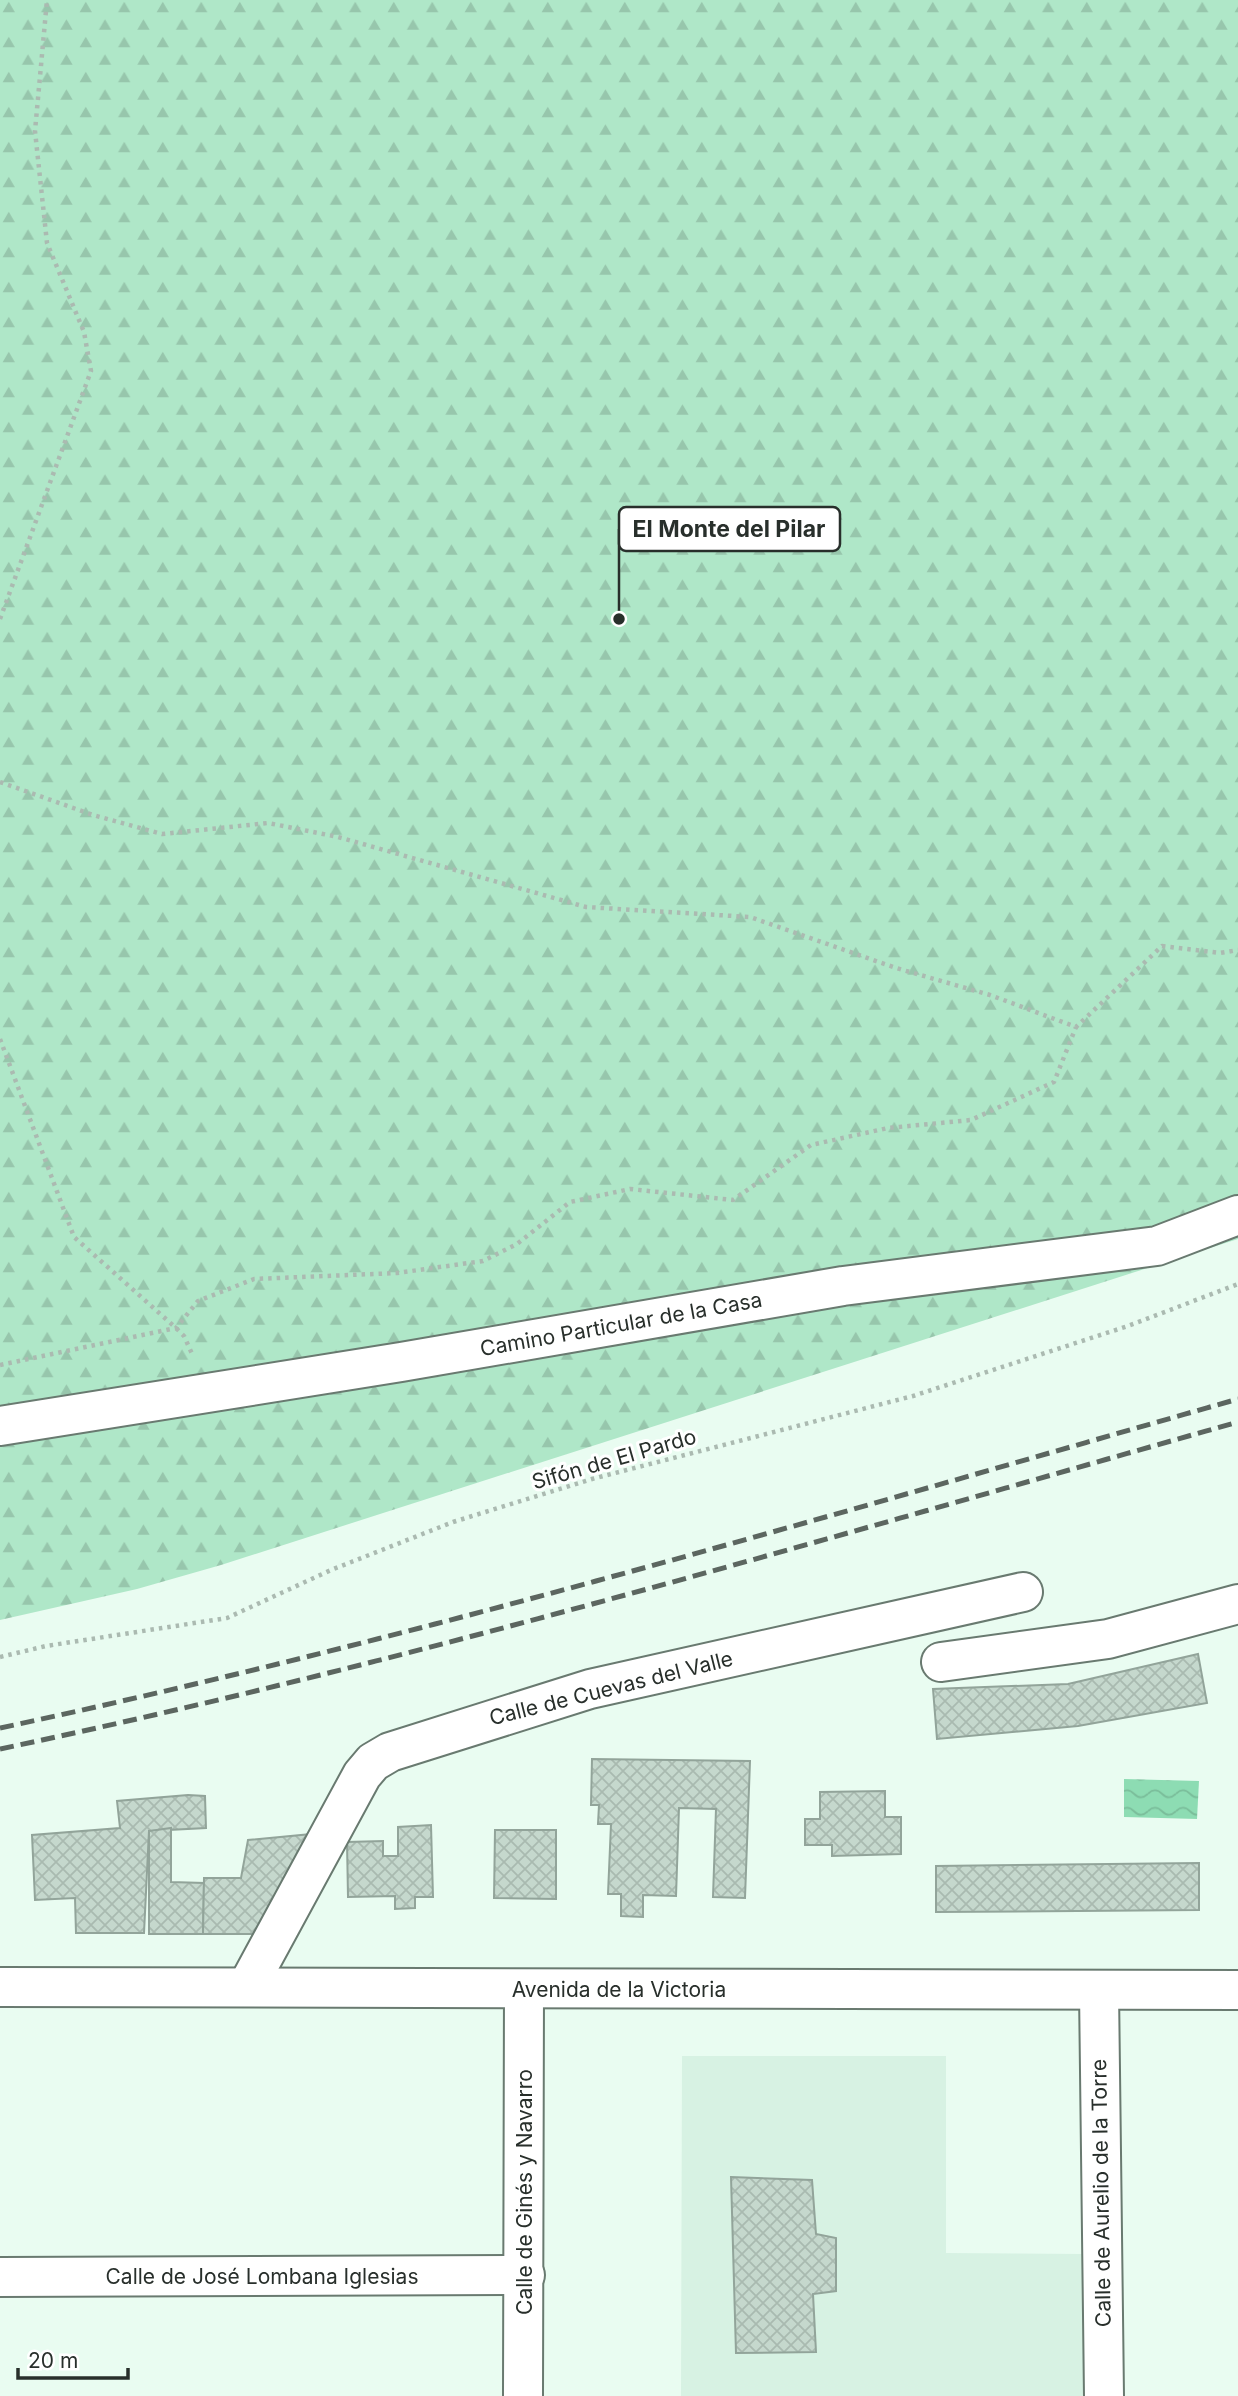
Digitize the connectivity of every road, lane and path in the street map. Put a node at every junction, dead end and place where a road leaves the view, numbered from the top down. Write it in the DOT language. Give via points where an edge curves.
graph roads {
  1 [pos="47,0"];
  2 [pos="0,619"];
  3 [pos="0,782"];
  4 [pos="1238,950"];
  5 [pos="1076,1027"];
  6 [pos="0,1039"];
  7 [pos="1238,1215"];
  8 [pos="1238,1284"];
  9 [pos="176,1328"];
  10 [pos="0,1365"];
  11 [pos="209,1392"];
  12 [pos="0,1426"];
  13 [pos="1023,1592"];
  14 [pos="1238,1604"];
  15 [pos="0,1657"];
  16 [pos="941,1662"];
  17 [pos="0,1987"];
  18 [pos="247,1987"];
  19 [pos="524,1989"];
  20 [pos="1099,1990"];
  21 [pos="1238,1990"];
  22 [pos="524,2275"];
  23 [pos="0,2277"];
  24 [pos="523,2396"];
  25 [pos="1104,2396"];
  1 -- 2 [label="path" via="35,131 47,243 84,332 91,371"];
  3 -- 5 [label="path" via="162,834 268,823 338,837 586,907 750,917"];
  4 -- 5 [label="path" via="1220,954 1162,946"];
  5 -- 9 [label="path" via="1054,1082 971,1119 888,1128 811,1145 733,1200 630,1189 570,1202 517,1244 483,1261 397,1273 254,1279 198,1301"];
  6 -- 9 [label="path" via="74,1237"];
  7 -- 11 [label="street, Camino Particular de la Casa" via="1157,1246 842,1286"];
  8 -- 15 [label="path, Sifón de El Pardo" via="1128,1326 913,1396 592,1479 453,1522 331,1570 227,1618"];
  9 -- 10 [label="path"];
  9 -- 11 [label="path"];
  11 -- 12 [label="street, Camino Particular de la Casa"];
  13 -- 18 [label="street, Calle de Cuevas del Valle" via="590,1689 390,1752 362,1775"];
  14 -- 16 [label="street" via="1108,1639"];
  17 -- 18 [label="street, Avenida de la Victoria"];
  18 -- 19 [label="street, Avenida de la Victoria"];
  19 -- 20 [label="street, Avenida de la Victoria"];
  19 -- 22 [label="street, Calle de Ginés y Navarro"];
  20 -- 21 [label="street, Avenida de la Victoria"];
  20 -- 25 [label="street, Calle de Aurelio de la Torre"];
  22 -- 23 [label="street, Calle de José Lombana Iglesias"];
  22 -- 24 [label="street, Calle de Ginés y Navarro"];
}
